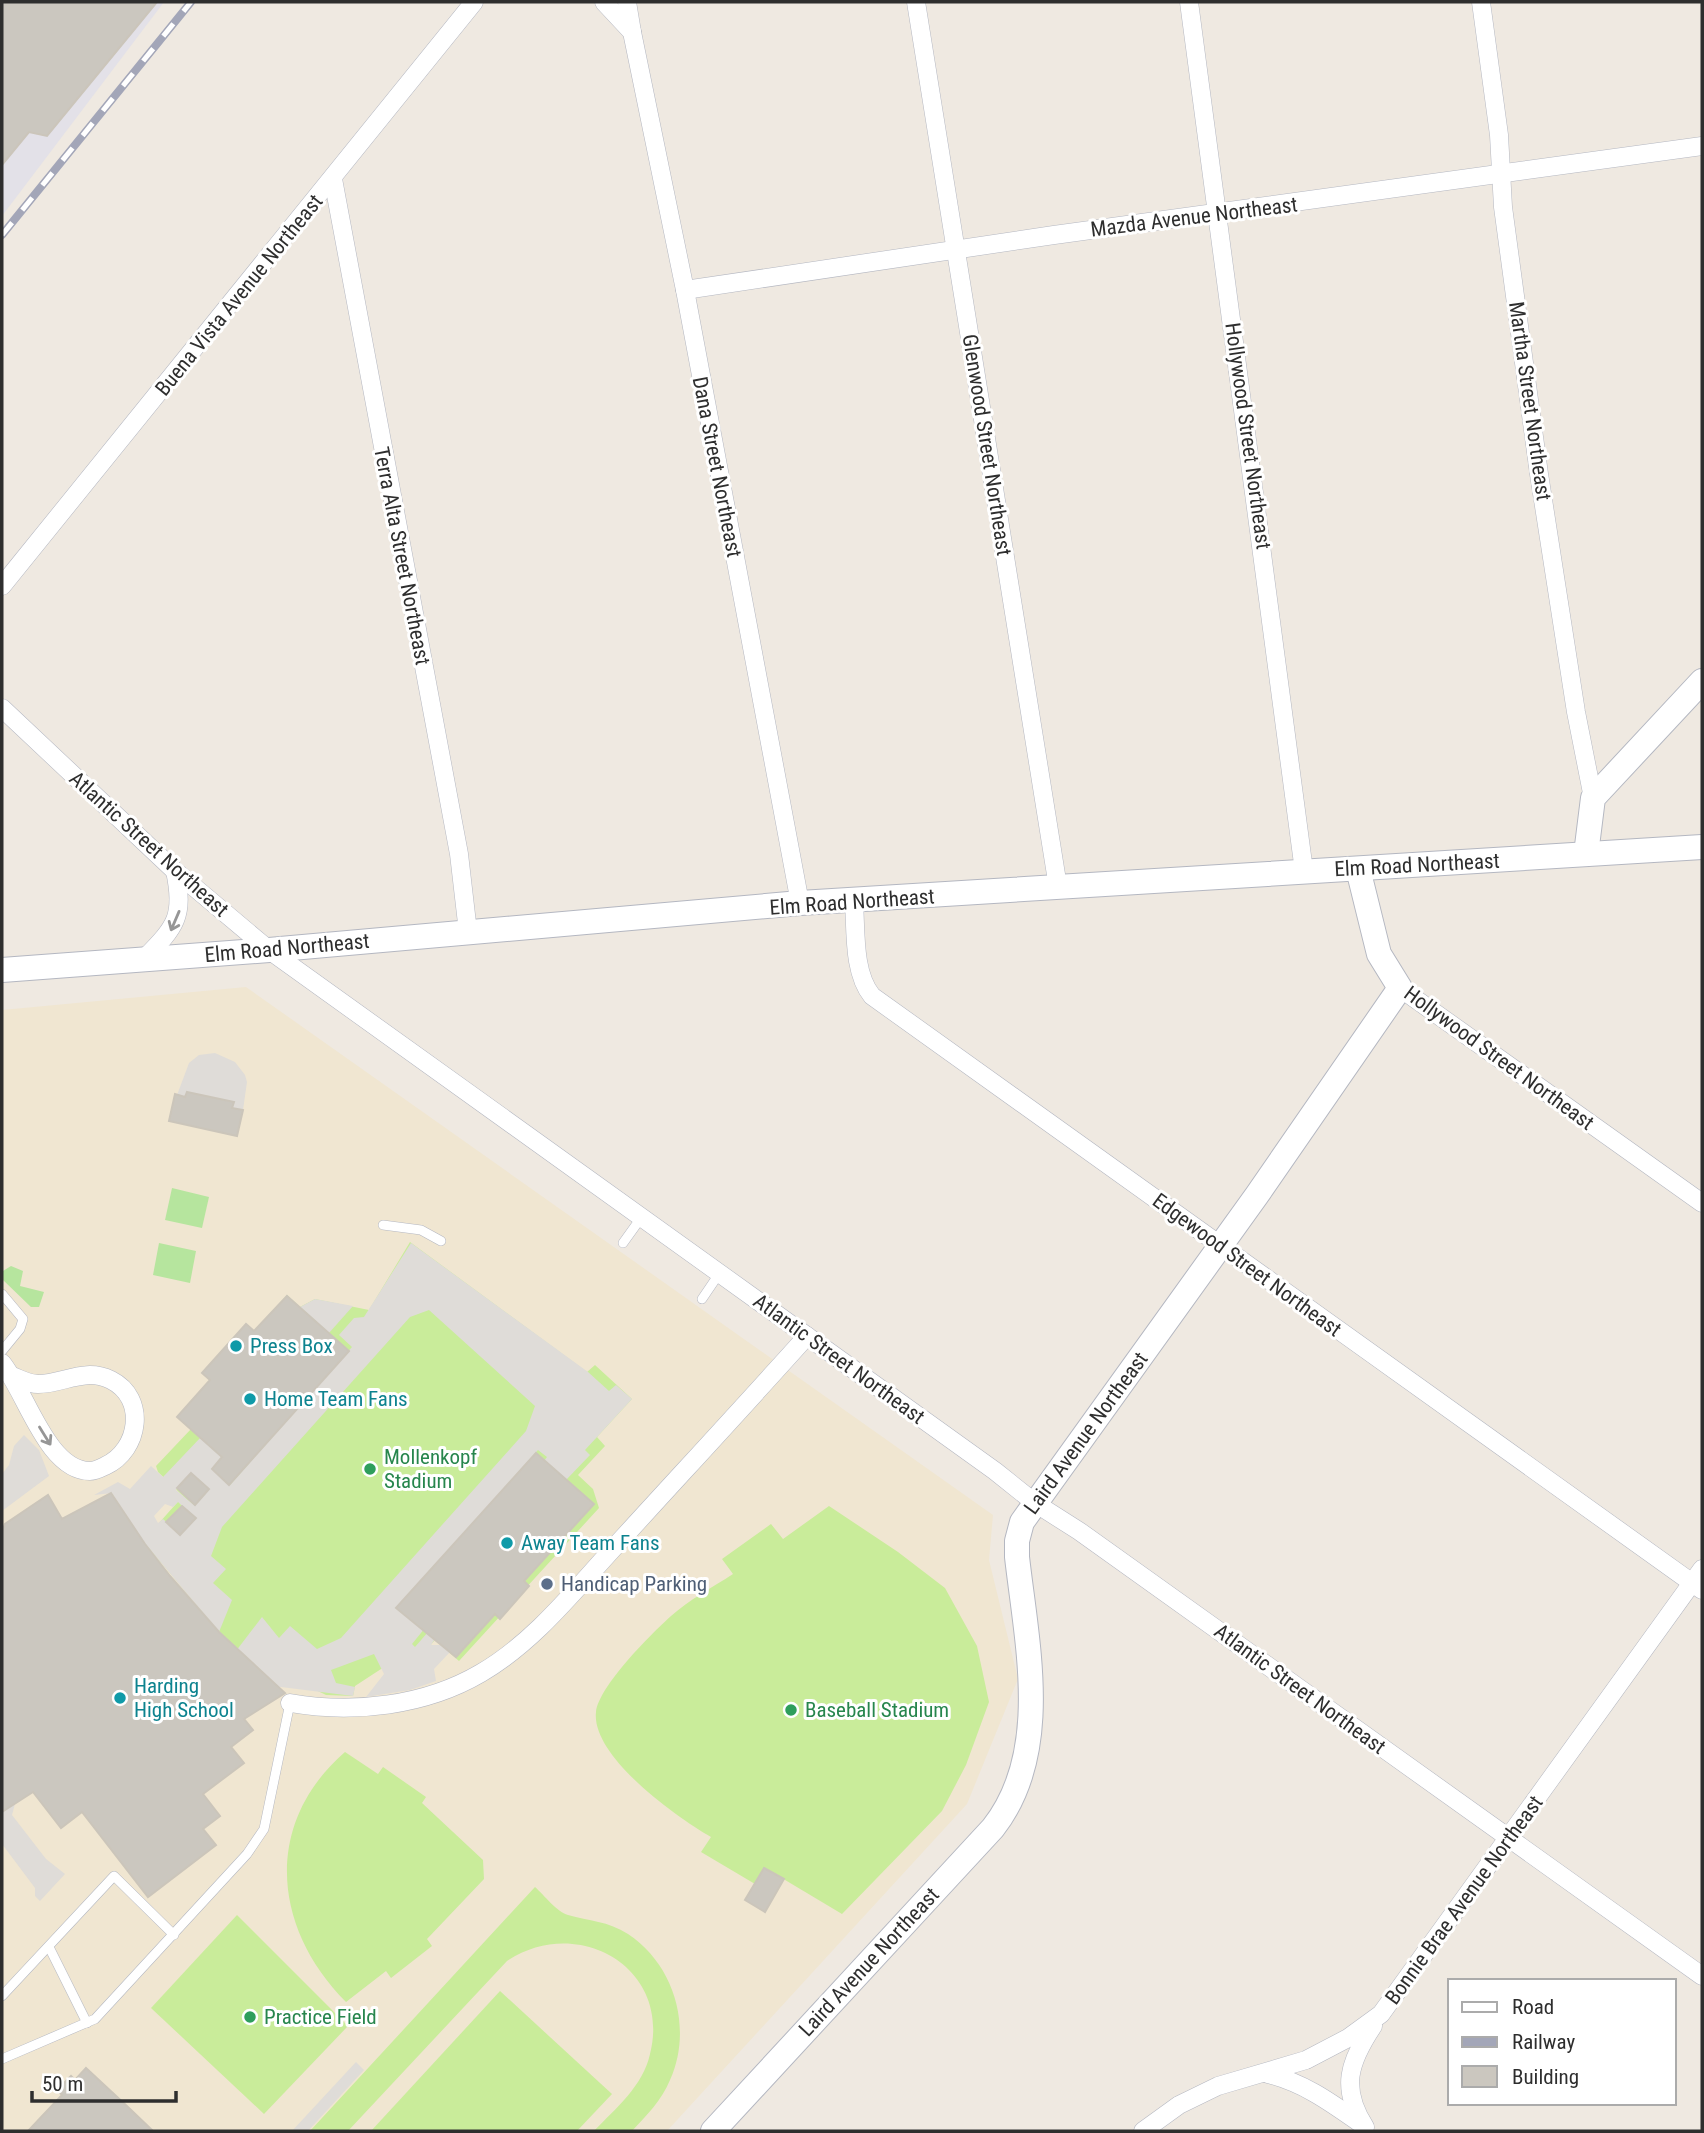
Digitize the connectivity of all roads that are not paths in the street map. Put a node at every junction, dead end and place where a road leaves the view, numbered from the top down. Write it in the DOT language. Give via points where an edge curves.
graph roads {
  1 [pos="474,2"];
  2 [pos="604,2"];
  3 [pos="627,2"];
  4 [pos="916,2"];
  5 [pos="1189,2"];
  6 [pos="1481,2"];
  7 [pos="632,32"];
  8 [pos="1702,146"];
  9 [pos="1501,174"];
  10 [pos="333,179"];
  11 [pos="1217,214"];
  12 [pos="956,252"];
  13 [pos="685,290"];
  14 [pos="2,586"];
  15 [pos="1702,681"];
  16 [pos="2,708"];
  17 [pos="1593,798"];
  18 [pos="1702,847"];
  19 [pos="1586,854"];
  20 [pos="1358,869"];
  21 [pos="175,871"];
  22 [pos="1304,871"];
  23 [pos="1058,887"];
  24 [pos="854,902"];
  25 [pos="800,903"];
  26 [pos="468,932"];
  27 [pos="269,950"];
  28 [pos="143,960"];
  29 [pos="2,970"];
  30 [pos="1400,988"];
  31 [pos="1702,1203"];
  32 [pos="641,1218"];
  33 [pos="383,1225"];
  34 [pos="441,1241"];
  35 [pos="623,1243"];
  36 [pos="1220,1245"];
  37 [pos="719,1274"];
  38 [pos="2,1294"];
  39 [pos="702,1299"];
  40 [pos="807,1336"];
  41 [pos="2,1351"];
  42 [pos="7,1370"];
  43 [pos="1035,1503"];
  44 [pos="1699,1580"];
  45 [pos="290,1703"];
  46 [pos="1509,1839"];
  47 [pos="174,1935"];
  48 [pos="49,1947"];
  49 [pos="1702,1976"];
  50 [pos="2,1996"];
  51 [pos="1381,2014"];
  52 [pos="87,2023"];
  53 [pos="2,2059"];
  54 [pos="1268,2074"];
  55 [pos="1368,2129"];
  56 [pos="713,2131"];
  57 [pos="1143,2131"];
  1 -- 10 [label="street, Buena Vista Avenue Northeast"];
  2 -- 7 [label="street"];
  3 -- 7 [label="street, Dana Street Northeast"];
  4 -- 12 [label="street, Glenwood Street Northeast"];
  5 -- 11 [label="street, Hollywood Street Northeast"];
  6 -- 9 [label="street, Martha Street Northeast"];
  7 -- 13 [label="street, Dana Street Northeast"];
  8 -- 9 [label="street, Mazda Avenue Northeast"];
  9 -- 11 [label="street, Mazda Avenue Northeast"];
  9 -- 17 [label="street, Martha Street Northeast" via="1539,474"];
  10 -- 14 [label="street, Buena Vista Avenue Northeast"];
  10 -- 26 [label="street, Terra Alta Street Northeast" via="459,854"];
  11 -- 12 [label="street, Mazda Avenue Northeast"];
  11 -- 22 [label="street, Hollywood Street Northeast"];
  12 -- 13 [label="street, Mazda Avenue Northeast"];
  12 -- 23 [label="street, Glenwood Street Northeast"];
  13 -- 25 [label="street, Dana Street Northeast"];
  15 -- 17 [label="street"];
  16 -- 21 [label="street, Atlantic Street Northeast"];
  17 -- 19 [label="street"];
  18 -- 19 [label="street, Elm Road Northeast"];
  19 -- 20 [label="street, Elm Road Northeast"];
  20 -- 22 [label="street, Elm Road Northeast"];
  20 -- 30 [label="street, Hollywood Street Northeast" via="1378,954"];
  21 -- 27 [label="street, Atlantic Street Northeast"];
  21 -- 28 [label="street, one-way" via="180,913 172,930"];
  22 -- 23 [label="street, Elm Road Northeast"];
  23 -- 24 [label="street, Elm Road Northeast"];
  24 -- 25 [label="street, Elm Road Northeast"];
  24 -- 36 [label="street, Edgewood Street Northeast" via="864,986 872,996"];
  25 -- 26 [label="street, Elm Road Northeast"];
  26 -- 27 [label="street, Elm Road Northeast"];
  27 -- 28 [label="street, Elm Road Northeast"];
  27 -- 32 [label="street, Atlantic Street Northeast"];
  28 -- 29 [label="street, Elm Road Northeast"];
  30 -- 31 [label="street, Hollywood Street Northeast"];
  30 -- 36 [label="street, Laird Avenue Northeast"];
  32 -- 35 [label="lane"];
  32 -- 37 [label="street, Atlantic Street Northeast"];
  33 -- 34 [label="lane" via="421,1230"];
  36 -- 43 [label="street, Laird Avenue Northeast"];
  36 -- 44 [label="street, Edgewood Street Northeast"];
  37 -- 39 [label="lane"];
  37 -- 40 [label="street, Atlantic Street Northeast"];
  38 -- 41 [label="lane" via="23,1319"];
  40 -- 43 [label="street, Atlantic Street Northeast"];
  40 -- 45 [label="street" via="551,1616 498,1663 467,1681 392,1704 331,1708"];
  42 -- 42 [label="street, one-way" via="46,1439 72,1468 92,1472 124,1455 132,1443 135,1422 131,1404 122,1387 110,1379 90,1374 33,1384"];
  43 -- 46 [label="street, Atlantic Street Northeast"];
  43 -- 56 [label="street, Laird Avenue Northeast" via="1022,1522 1017,1541 1029,1699 1028,1751 1014,1798 993,1828"];
  44 -- 46 [label="street, Bonnie Brae Avenue Northeast"];
  45 -- 47 [label="lane" via="264,1829"];
  46 -- 49 [label="street, Atlantic Street Northeast"];
  46 -- 51 [label="street, Bonnie Brae Avenue Northeast"];
  47 -- 48 [label="lane" via="114,1876"];
  47 -- 52 [label="lane" via="105,2010"];
  48 -- 50 [label="lane"];
  48 -- 52 [label="lane"];
  51 -- 54 [label="street, Bonnie Brae Avenue Northeast" via="1316,2055"];
  51 -- 55 [label="street" via="1351,2068 1354,2109"];
  52 -- 53 [label="lane"];
  54 -- 55 [label="street" via="1318,2094"];
  54 -- 57 [label="street, Bonnie Brae Avenue Northeast" via="1200,2094"];
}
